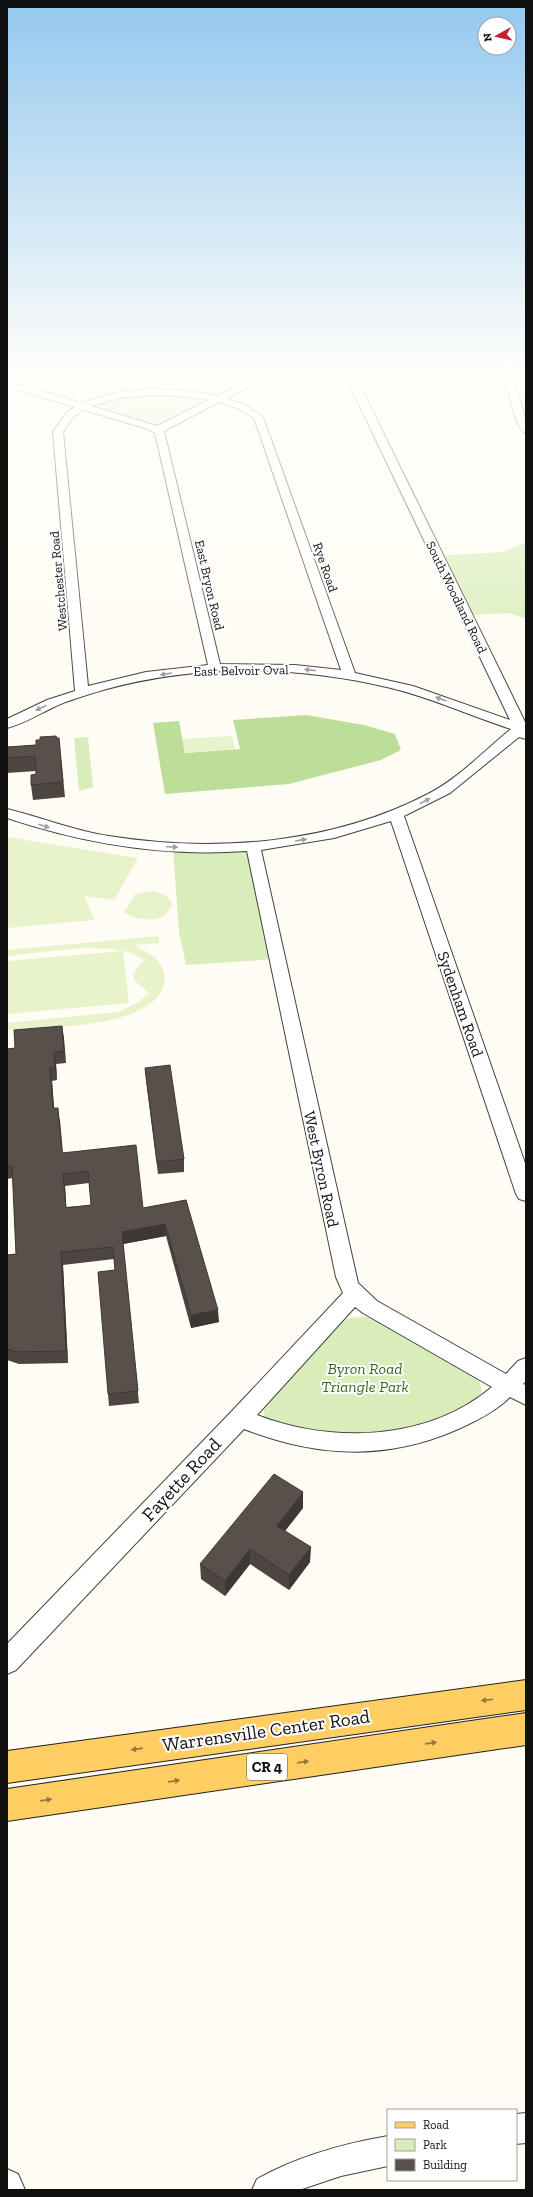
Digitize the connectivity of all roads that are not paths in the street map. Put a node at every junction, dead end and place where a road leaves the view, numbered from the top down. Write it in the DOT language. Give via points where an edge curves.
graph roads {
  1 [pos="62,472"];
  2 [pos="170,472"];
  3 [pos="278,472"];
  4 [pos="397,472"];
  5 [pos="215,668"];
  6 [pos="349,675"];
  7 [pos="82,692"];
  8 [pos="478,714"];
  9 [pos="7,724"];
  10 [pos="524,732"];
  11 [pos="493,751"];
  12 [pos="7,813"];
  13 [pos="396,814"];
  14 [pos="253,846"];
  15 [pos="526,1194"];
  16 [pos="354,1294"];
  17 [pos="526,1367"];
  18 [pos="518,1391"];
  19 [pos="240,1418"];
  20 [pos="7,1662"];
  21 [pos="526,1695"];
  22 [pos="526,1729"];
  23 [pos="7,1767"];
  24 [pos="7,1806"];
  25 [pos="387,2151"];
  26 [pos="7,2186"];
  27 [pos="10,2190"];
  28 [pos="268,2190"];
  1 -- 7 [label="street, Westchester Road"];
  2 -- 5 [label="street, East Bryon Road"];
  3 -- 6 [label="street, Rye Road"];
  4 -- 10 [label="street, South Woodland Road"];
  6 -- 5 [label="street, East Belvoir Oval, one-way" via="287,668"];
  5 -- 7 [label="street, East Belvoir Oval, one-way" via="144,677"];
  8 -- 6 [label="street, East Belvoir Oval, one-way" via="427,694"];
  7 -- 9 [label="street, East Belvoir Oval, one-way" via="53,702"];
  8 -- 10 [label="street, East Belvoir Oval"];
  8 -- 11 [label="street, East Belvoir Oval" via="494,733"];
  10 -- 11 [label="street"];
  13 -- 11 [label="street, one-way" via="432,798 463,778"];
  12 -- 14 [label="street, one-way" via="57,830 111,841 173,847"];
  14 -- 13 [label="street, one-way" via="333,834"];
  13 -- 15 [label="street, Sydenham Road"];
  14 -- 16 [label="street, West Byron Road" via="346,1277"];
  16 -- 18 [label="street, West Byron Road" via="370,1307"];
  16 -- 19 [label="street, Fayette Road"];
  17 -- 18 [label="street"];
  18 -- 19 [label="street" via="448,1425 415,1435 376,1442 313,1441 272,1432"];
  19 -- 20 [label="street, Fayette Road"];
  21 -- 23 [label="main road, Warrensville Center Road / CR 4, one-way"];
  24 -- 22 [label="main road, CR 4, one-way"];
  25 -- 28 [label="street" via="334,2161 306,2171"];
  26 -- 27 [label="street"];
}
